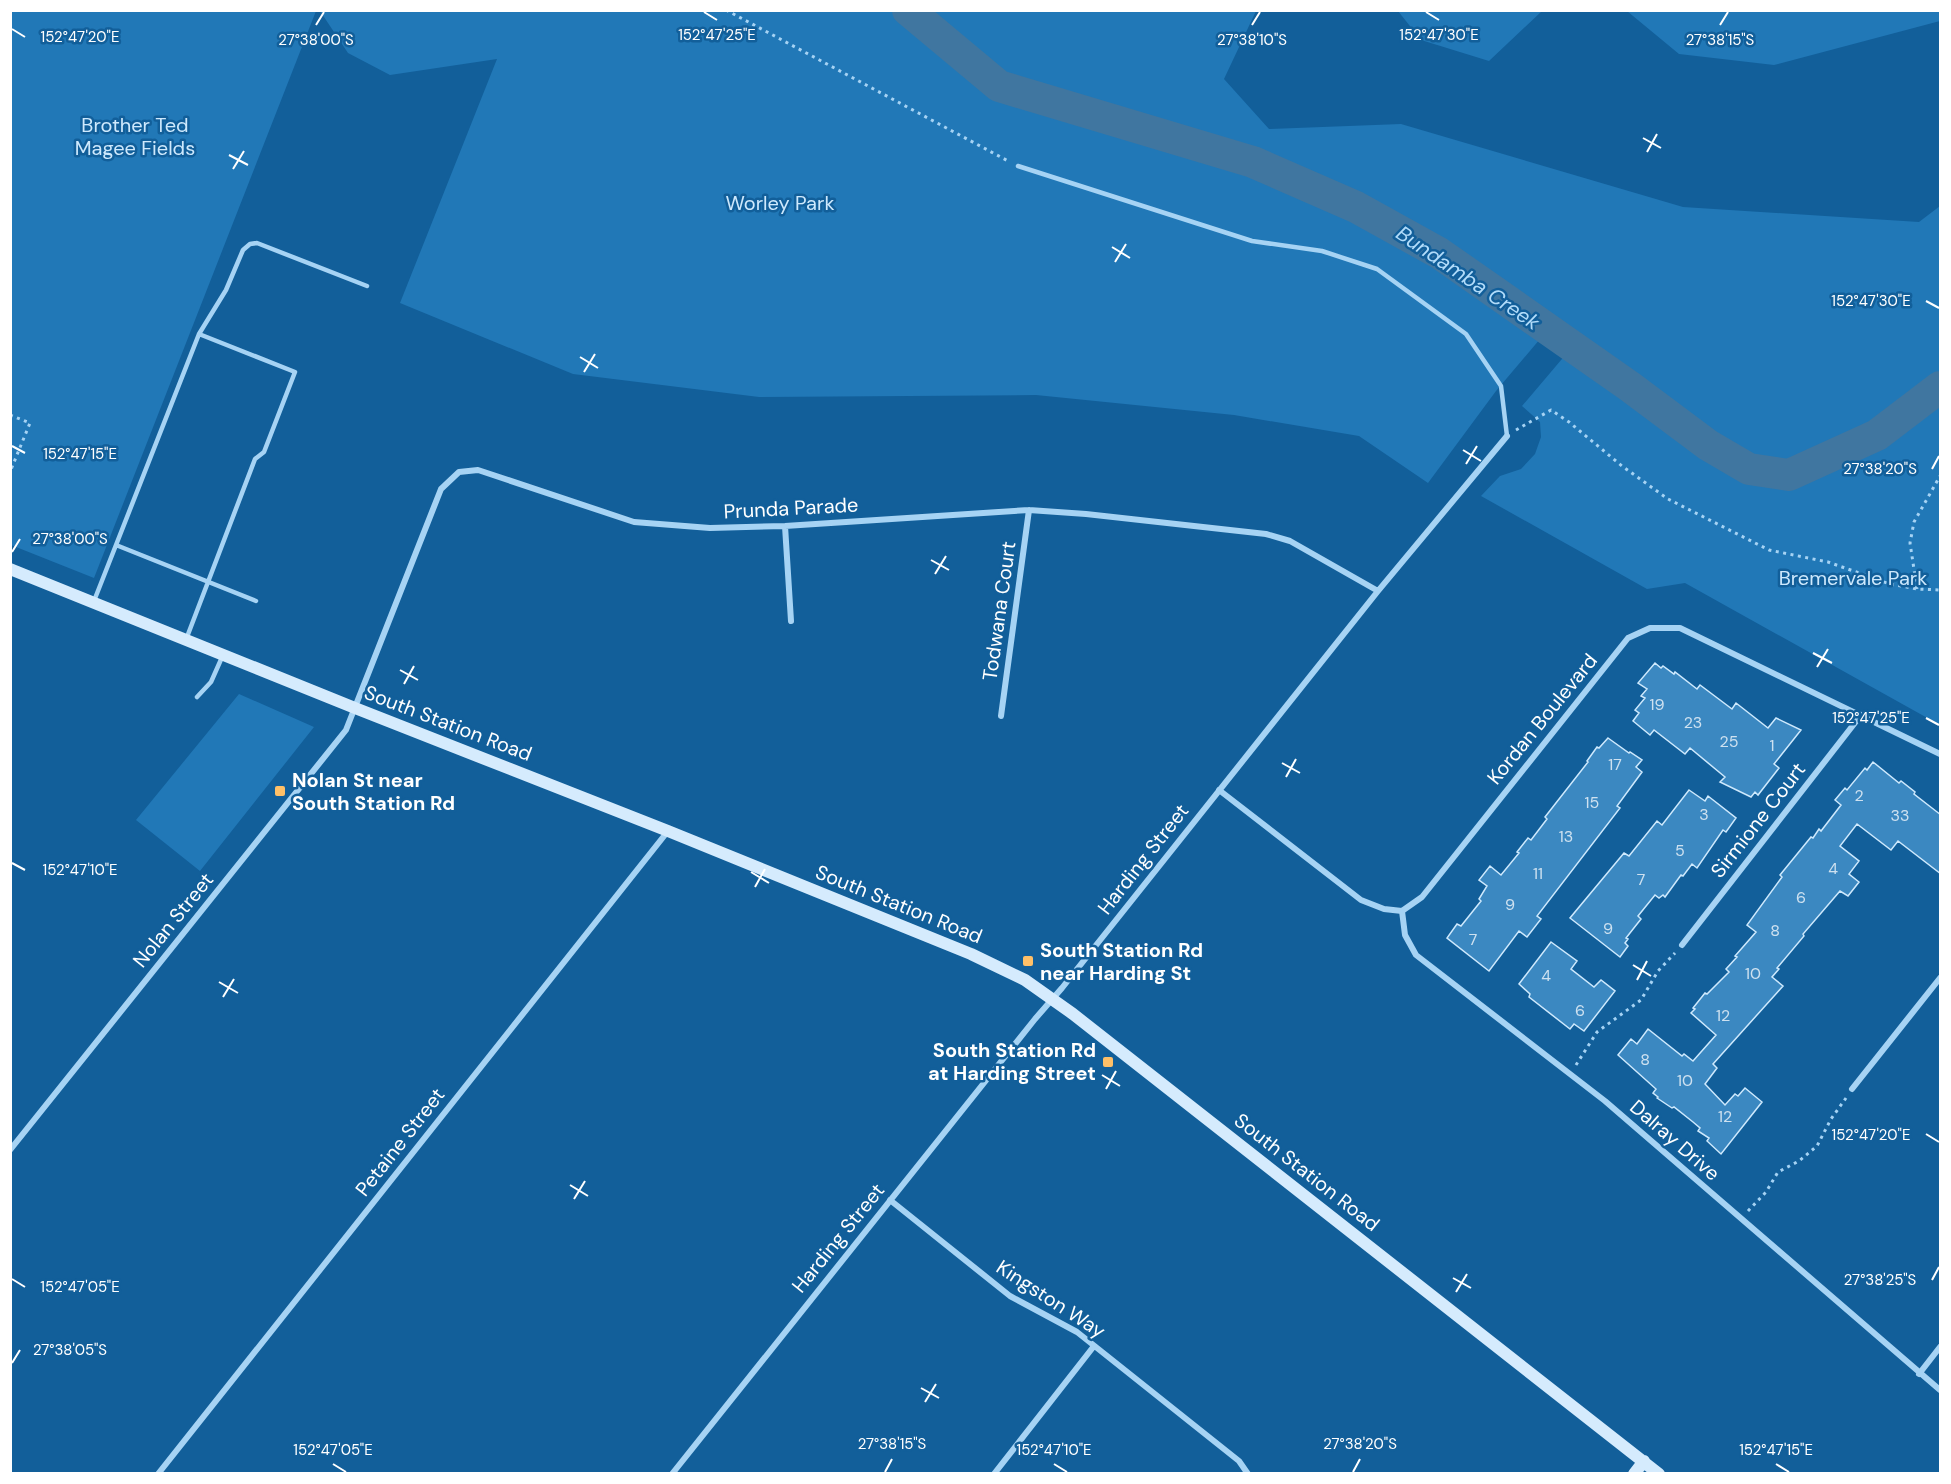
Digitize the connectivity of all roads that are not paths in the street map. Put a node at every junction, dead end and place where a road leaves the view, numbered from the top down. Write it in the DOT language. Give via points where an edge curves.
graph roads {
  1 [pos="1018,166"];
  2 [pos="368,286"];
  3 [pos="199,334"];
  4 [pos="1507,436"];
  5 [pos="1029,510"];
  6 [pos="784,526"];
  7 [pos="116,545"];
  8 [pos="10,569"];
  9 [pos="208,581"];
  10 [pos="1378,591"];
  11 [pos="256,601"];
  12 [pos="93,604"];
  13 [pos="791,621"];
  14 [pos="186,640"];
  15 [pos="223,655"];
  16 [pos="197,697"];
  17 [pos="355,708"];
  18 [pos="1861,715"];
  19 [pos="1001,716"];
  20 [pos="1941,754"];
  21 [pos="1219,790"];
  22 [pos="668,831"];
  23 [pos="1402,911"];
  24 [pos="1682,945"];
  25 [pos="1941,978"];
  26 [pos="1052,999"];
  27 [pos="1852,1089"];
  28 [pos="10,1150"];
  29 [pos="890,1200"];
  30 [pos="1094,1346"];
  31 [pos="1941,1347"];
  32 [pos="1919,1374"];
  33 [pos="1941,1390"];
  34 [pos="1644,1461"];
  35 [pos="158,1473"];
  36 [pos="672,1473"];
  37 [pos="994,1473"];
  38 [pos="1248,1473"];
  39 [pos="1634,1473"];
  40 [pos="1659,1473"];
  1 -- 4 [label="lane" via="1252,241 1322,251 1377,269 1466,334 1501,386"];
  2 -- 3 [label="lane" via="257,243 250,244 243,250 226,291"];
  3 -- 7 [label="lane"];
  3 -- 9 [label="lane" via="295,372 264,452 255,459"];
  4 -- 10 [label="street, Harding Street"];
  5 -- 6 [label="street, Prunda Parade"];
  5 -- 10 [label="street, Prunda Parade" via="1266,534 1290,541"];
  5 -- 19 [label="street, Todwana Court"];
  6 -- 13 [label="street"];
  6 -- 17 [label="street, Prunda Parade" via="710,528 634,522 478,470 459,472 441,489"];
  7 -- 9 [label="lane"];
  7 -- 12 [label="lane"];
  8 -- 12 [label="main road, South Station Road"];
  9 -- 11 [label="lane"];
  9 -- 14 [label="lane"];
  10 -- 21 [label="street, Harding Street"];
  12 -- 14 [label="main road, South Station Road"];
  14 -- 15 [label="main road, South Station Road"];
  15 -- 16 [label="lane" via="211,682"];
  15 -- 17 [label="main road, South Station Road"];
  17 -- 22 [label="main road, South Station Road"];
  17 -- 28 [label="street, Nolan Street" via="346,730"];
  18 -- 20 [label="street, Kordan Boulevard"];
  18 -- 23 [label="street, Kordan Boulevard" via="1680,628 1650,628 1628,638 1422,897"];
  18 -- 24 [label="street, Sirmione Court"];
  21 -- 23 [label="street" via="1361,900"];
  21 -- 26 [label="street, Harding Street"];
  22 -- 26 [label="main road, South Station Road" via="971,954 1025,980"];
  22 -- 35 [label="street, Petaine Street"];
  23 -- 32 [label="street, Dalray Drive" via="1405,935 1416,955 1605,1101"];
  25 -- 27 [label="street"];
  26 -- 29 [label="street, Harding Street"];
  26 -- 34 [label="main road, South Station Road"];
  29 -- 30 [label="street, Kingston Way" via="1010,1296 1077,1332"];
  29 -- 36 [label="street, Harding Street"];
  30 -- 37 [label="street"];
  30 -- 38 [label="street, Kingston Way" via="1239,1461"];
  31 -- 32 [label="street"];
  32 -- 33 [label="street, Dalray Drive"];
  34 -- 39 [label="main road"];
  34 -- 40 [label="main road, South Station Road"];
}
